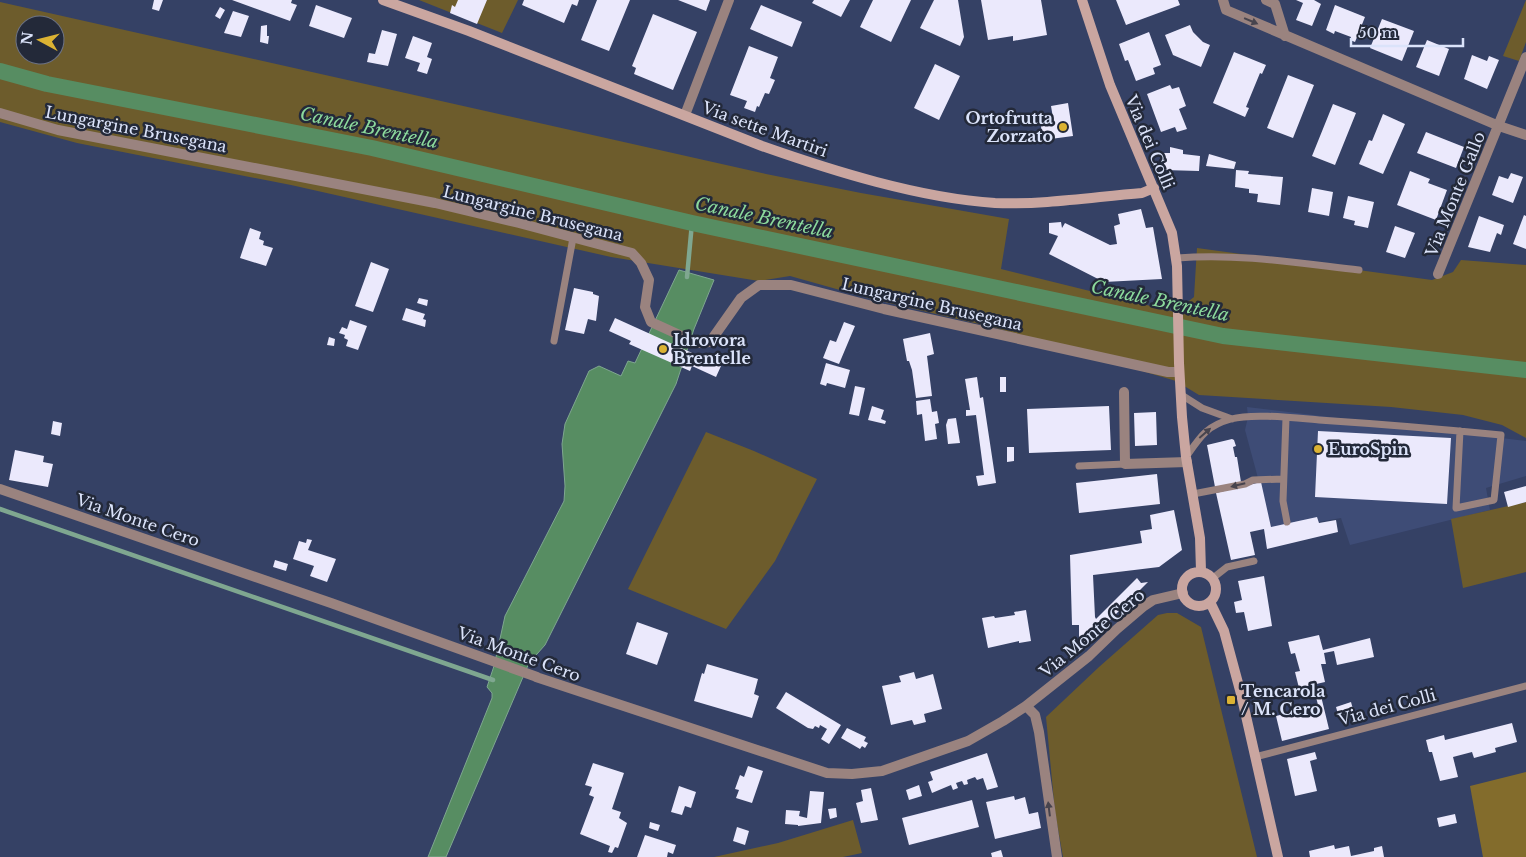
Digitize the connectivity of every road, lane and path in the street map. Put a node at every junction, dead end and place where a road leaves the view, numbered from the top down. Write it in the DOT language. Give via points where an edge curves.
graph roads {
  1 [pos="383,0"];
  2 [pos="730,0"];
  3 [pos="1082,0"];
  4 [pos="1223,0"];
  5 [pos="1266,0"];
  6 [pos="1285,36"];
  7 [pos="1526,58"];
  8 [pos="0,113"];
  9 [pos="684,115"];
  10 [pos="1499,126"];
  11 [pos="1526,135"];
  12 [pos="1154,188"];
  13 [pos="573,238"];
  14 [pos="1177,262"];
  15 [pos="1360,270"];
  16 [pos="1438,274"];
  17 [pos="554,341"];
  18 [pos="1179,367"];
  19 [pos="1124,392"];
  20 [pos="1180,394"];
  21 [pos="1286,418"];
  22 [pos="1232,419"];
  23 [pos="1460,431"];
  24 [pos="1187,460"];
  25 [pos="1125,464"];
  26 [pos="1079,466"];
  27 [pos="1284,479"];
  28 [pos="0,489"];
  29 [pos="1193,494"];
  30 [pos="1287,522"];
  31 [pos="1254,561"];
  32 [pos="1201,571"];
  33 [pos="1213,578"];
  34 [pos="1183,593"];
  35 [pos="1210,602"];
  36 [pos="1526,686"];
  37 [pos="1026,706"];
  38 [pos="1255,757"];
  39 [pos="1057,857"];
  40 [pos="1278,857"];
  1 -- 9 [label="main road, Via sette Martiri"];
  2 -- 9 [label="street"];
  3 -- 12 [label="main road, Via dei Colli" via="1110,85"];
  4 -- 6 [label="street, Via Monte Gallo, one-way" via="1226,10"];
  5 -- 6 [label="street" via="1275,4"];
  6 -- 10 [label="street, Via Monte Gallo"];
  7 -- 10 [label="street, Via Monte Gallo"];
  8 -- 13 [label="street, Lungargine Brusegana" via="58,130 435,203"];
  9 -- 12 [label="main road, Via sette Martiri" via="828,168 963,200 1042,203"];
  10 -- 11 [label="street, Via Monte Gallo"];
  10 -- 16 [label="street, Via Monte Gallo"];
  12 -- 14 [label="main road, Via dei Colli" via="1172,234"];
  13 -- 17 [label="lane"];
  13 -- 18 [label="street, Lungargine Brusegana" via="632,253 649,280 645,307 651,322 697,343 710,342 741,298 759,285 791,286 1168,372"];
  14 -- 15 [label="lane" via="1230,256 1254,257"];
  14 -- 18 [label="main road, Via dei Colli"];
  18 -- 20 [label="main road"];
  19 -- 25 [label="street"];
  20 -- 22 [label="lane" via="1202,408"];
  20 -- 24 [label="main road"];
  21 -- 22 [label="lane"];
  21 -- 23 [label="lane"];
  21 -- 27 [label="lane"];
  24 -- 22 [label="lane, one-way" via="1202,434 1214,425"];
  23 -- 23 [label="lane" via="1501,435 1494,500 1456,508"];
  24 -- 25 [label="street"];
  24 -- 29 [label="main road"];
  25 -- 26 [label="lane"];
  27 -- 29 [label="lane, one-way" via="1253,480"];
  27 -- 30 [label="lane" via="1282,501"];
  28 -- 37 [label="street, Via Monte Cero" via="536,677 827,773 882,770 968,741"];
  29 -- 32 [label="main road"];
  31 -- 33 [label="lane" via="1227,567"];
  32 -- 33 [label="main road"];
  32 -- 34 [label="main road" via="1187,577"];
  33 -- 35 [label="main road" via="1217,591"];
  34 -- 35 [label="main road" via="1194,605"];
  34 -- 37 [label="street, Via Monte Cero" via="1153,600 1144,606 1089,656"];
  35 -- 38 [label="main road" via="1224,631"];
  36 -- 38 [label="lane, Via dei Colli"];
  39 -- 37 [label="street, one-way" via="1039,732 1035,715"];
  38 -- 40 [label="main road"];
}
